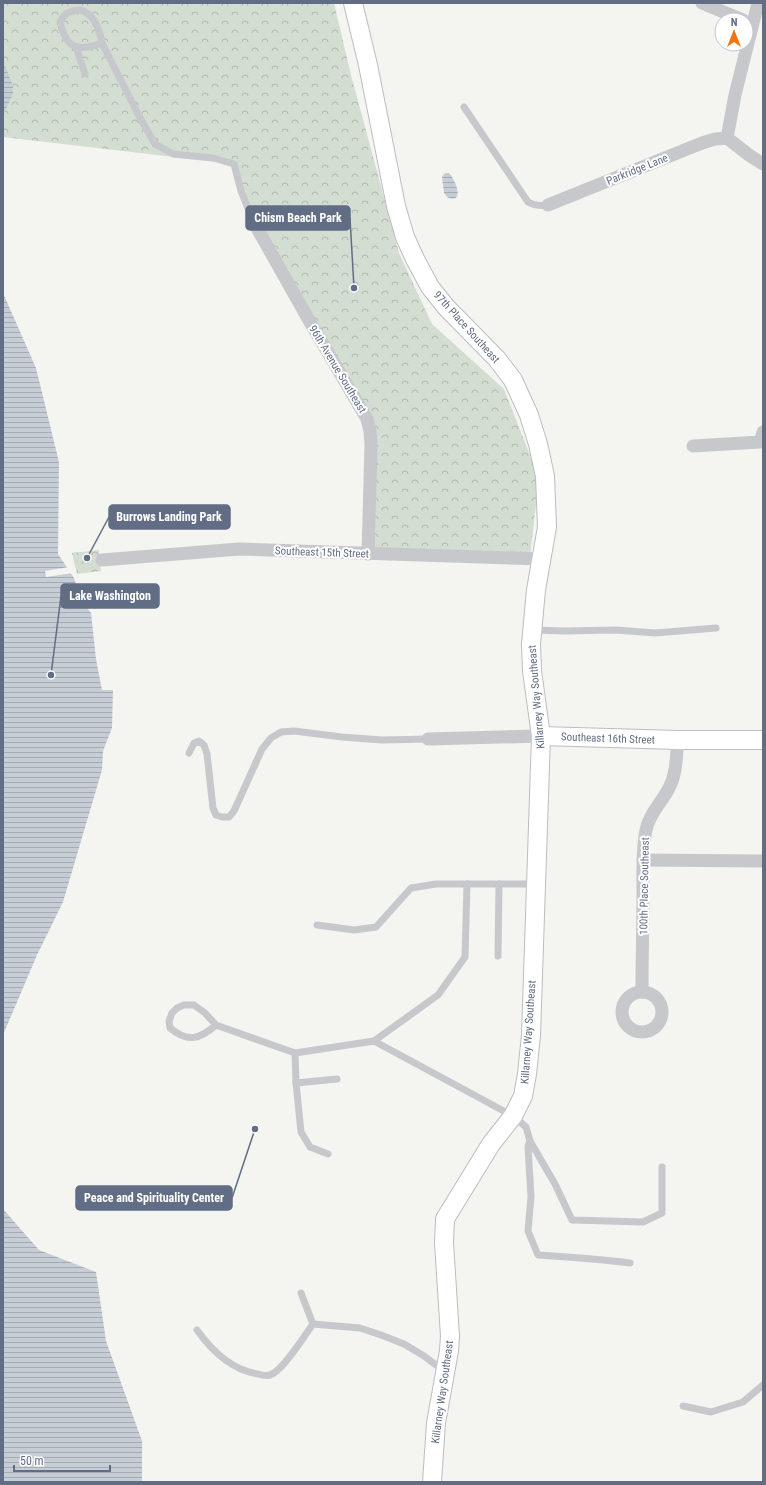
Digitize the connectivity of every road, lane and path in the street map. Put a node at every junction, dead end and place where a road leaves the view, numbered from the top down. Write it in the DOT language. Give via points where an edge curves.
graph roads {
  1 [pos="353,3"];
  2 [pos="702,3"];
  3 [pos="758,3"];
  4 [pos="723,12"];
  5 [pos="753,12"];
  6 [pos="102,43"];
  7 [pos="76,47"];
  8 [pos="742,52"];
  9 [pos="85,74"];
  10 [pos="464,107"];
  11 [pos="727,138"];
  12 [pos="763,164"];
  13 [pos="548,204"];
  14 [pos="253,221"];
  15 [pos="763,432"];
  16 [pos="693,446"];
  17 [pos="368,554"];
  18 [pos="542,559"];
  19 [pos="102,560"];
  20 [pos="716,628"];
  21 [pos="532,630"];
  22 [pos="541,736"];
  23 [pos="428,739"];
  24 [pos="678,740"];
  25 [pos="763,740"];
  26 [pos="189,753"];
  27 [pos="643,860"];
  28 [pos="763,861"];
  29 [pos="467,884"];
  30 [pos="499,884"];
  31 [pos="536,884"];
  32 [pos="317,925"];
  33 [pos="498,956"];
  34 [pos="642,992"];
  35 [pos="216,1025"];
  36 [pos="374,1041"];
  37 [pos="295,1053"];
  38 [pos="337,1079"];
  39 [pos="296,1083"];
  40 [pos="513,1116"];
  41 [pos="530,1141"];
  42 [pos="328,1154"];
  43 [pos="662,1167"];
  44 [pos="630,1263"];
  45 [pos="302,1293"];
  46 [pos="313,1324"];
  47 [pos="197,1330"];
  48 [pos="445,1373"];
  49 [pos="763,1385"];
  50 [pos="682,1406"];
  51 [pos="432,1482"];
  1 -- 18 [label="street, 97th Place Southeast" via="396,206 405,237 430,286 446,307 497,359 513,380 529,415 544,476 546,527"];
  2 -- 4 [label="street"];
  3 -- 5 [label="street"];
  6 -- 7 [label="lane" via="85,48"];
  6 -- 7 [label="lane" via="99,29 86,12 68,12 60,22 65,39"];
  6 -- 14 [label="lane" via="155,144 172,154 213,158 234,164"];
  7 -- 9 [label="lane"];
  8 -- 11 [label="street"];
  10 -- 13 [label="lane" via="528,202 540,206"];
  11 -- 12 [label="street"];
  11 -- 13 [label="street, Parkridge Lane" via="702,143"];
  14 -- 17 [label="street, 96th Avenue Southeast" via="367,419 371,445"];
  15 -- 16 [label="street" via="760,442"];
  17 -- 18 [label="street, Southeast 15th Street"];
  17 -- 19 [label="street, Southeast 15th Street" via="239,549"];
  18 -- 21 [label="street, Killarney Way Southeast"];
  20 -- 21 [label="lane" via="655,633 616,630"];
  21 -- 22 [label="street, Killarney Way Southeast" via="532,671"];
  22 -- 23 [label="street, Southeast 16th Street"];
  22 -- 24 [label="street, Southeast 16th Street"];
  22 -- 31 [label="street, Killarney Way Southeast"];
  23 -- 26 [label="lane" via="382,740 294,731 281,732 271,738 262,749 229,817 216,815 213,808 204,745 194,743"];
  24 -- 25 [label="street, Southeast 16th Street"];
  24 -- 27 [label="street, 100th Place Southeast" via="670,786 647,822"];
  27 -- 28 [label="street"];
  27 -- 34 [label="street, 100th Place Southeast"];
  29 -- 30 [label="lane"];
  29 -- 32 [label="lane" via="436,884 411,888 376,927 354,930"];
  29 -- 36 [label="lane" via="465,957 438,995"];
  30 -- 31 [label="lane"];
  30 -- 33 [label="lane"];
  31 -- 40 [label="street, Killarney Way Southeast" via="527,1074 523,1096"];
  35 -- 35 [label="lane" via="206,1034 192,1038 179,1036 170,1028 169,1020 177,1008 194,1005"];
  35 -- 37 [label="lane"];
  36 -- 37 [label="lane"];
  36 -- 40 [label="lane"];
  37 -- 39 [label="lane"];
  38 -- 39 [label="lane"];
  39 -- 42 [label="lane" via="301,1132 310,1147"];
  40 -- 41 [label="lane" via="526,1127"];
  40 -- 48 [label="street, Killarney Way Southeast" via="491,1144 445,1219 444,1243 450,1336"];
  41 -- 43 [label="lane" via="572,1220 643,1222 662,1213"];
  41 -- 44 [label="lane" via="528,1146 531,1197 528,1231 538,1255"];
  45 -- 46 [label="lane"];
  46 -- 47 [label="lane" via="288,1359 270,1375 249,1373 220,1357"];
  46 -- 48 [label="lane" via="360,1328 381,1335 404,1344"];
  48 -- 51 [label="street, Killarney Way Southeast" via="436,1423"];
  49 -- 50 [label="lane" via="743,1402 711,1412"];
}
